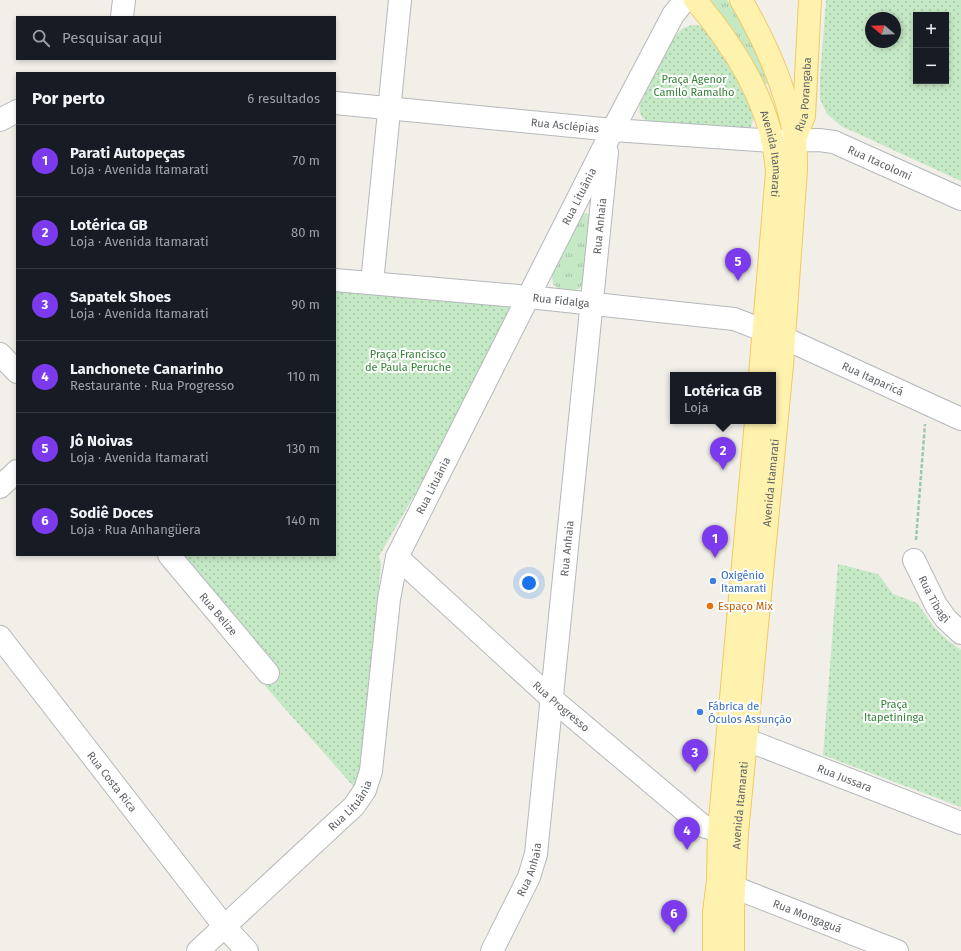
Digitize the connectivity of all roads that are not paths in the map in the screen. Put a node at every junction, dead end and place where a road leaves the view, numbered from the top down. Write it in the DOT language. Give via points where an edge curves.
graph roads {
  1 [pos="124,0"];
  2 [pos="400,0"];
  3 [pos="685,0"];
  4 [pos="695,0"];
  5 [pos="740,0"];
  6 [pos="810,0"];
  7 [pos="122,16"];
  8 [pos="808,48"];
  9 [pos="772,63"];
  10 [pos="336,103"];
  11 [pos="389,108"];
  12 [pos="16,112"];
  13 [pos="0,120"];
  14 [pos="611,133"];
  15 [pos="795,140"];
  16 [pos="773,141"];
  17 [pos="961,199"];
  18 [pos="336,280"];
  19 [pos="372,283"];
  20 [pos="529,297"];
  21 [pos="592,305"];
  22 [pos="774,334"];
  23 [pos="0,354"];
  24 [pos="16,371"];
  25 [pos="761,372"];
  26 [pos="771,372"];
  27 [pos="961,419"];
  28 [pos="756,424"];
  29 [pos="766,424"];
  30 [pos="16,472"];
  31 [pos="0,487"];
  32 [pos="170,556"];
  33 [pos="397,557"];
  34 [pos="914,560"];
  35 [pos="961,633"];
  36 [pos="0,637"];
  37 [pos="268,673"];
  38 [pos="552,699"];
  39 [pos="737,736"];
  40 [pos="961,823"];
  41 [pos="728,832"];
  42 [pos="726,884"];
  43 [pos="714,912"];
  44 [pos="224,926"];
  45 [pos="198,951"];
  46 [pos="247,951"];
  47 [pos="492,951"];
  48 [pos="706,951"];
  49 [pos="714,951"];
  50 [pos="733,951"];
  51 [pos="897,951"];
  1 -- 7 [label="street"];
  2 -- 11 [label="street"];
  3 -- 14 [label="street, Rua Lituânia" via="673,15"];
  4 -- 16 [label="main road, Avenida Itamarati" via="715,23 746,72"];
  5 -- 9 [label="main road, Avenida Itamarati"];
  6 -- 8 [label="main road, Rua Porangaba"];
  8 -- 9 [label="main road, Rua Porangaba" via="792,61"];
  8 -- 15 [label="main road, Rua Porangaba" via="804,116"];
  9 -- 15 [label="main road, Avenida Itamarati" via="790,116"];
  10 -- 11 [label="street, Rua Asclépias"];
  11 -- 14 [label="street, Rua Asclépias"];
  11 -- 19 [label="street"];
  12 -- 13 [label="street"];
  14 -- 16 [label="street, Rua Asclépias"];
  14 -- 20 [label="street, Rua Lituânia"];
  14 -- 21 [label="street, Rua Anhaia"];
  15 -- 16 [label="street, Rua Asclépias"];
  15 -- 17 [label="street, Rua Itacolomi" via="834,142"];
  15 -- 22 [label="main road, Avenida Itamarati" via="796,170"];
  16 -- 22 [label="main road, Avenida Itamarati" via="777,172"];
  18 -- 19 [label="street, Rua Fidalga"];
  19 -- 20 [label="street, Rua Fidalga"];
  20 -- 21 [label="street, Rua Fidalga"];
  20 -- 33 [label="street, Rua Lituânia"];
  21 -- 22 [label="street, Rua Fidalga" via="730,319"];
  21 -- 38 [label="street, Rua Anhaia"];
  22 -- 25 [label="main road, Avenida Itamarati"];
  22 -- 26 [label="main road, Avenida Itamarati"];
  22 -- 27 [label="street, Rua Itaparicá"];
  23 -- 24 [label="street"];
  28 -- 39 [label="main road, Avenida Itamarati"];
  29 -- 39 [label="main road, Avenida Itamarati"];
  30 -- 31 [label="street"];
  32 -- 37 [label="street, Rua Belize"];
  33 -- 38 [label="street, Rua Progresso"];
  33 -- 44 [label="street, Rua Lituânia" via="389,599 371,771 365,790 354,806"];
  34 -- 35 [label="street, Rua Tibagi" via="936,605"];
  36 -- 44 [label="street, Rua Costa Rica"];
  38 -- 41 [label="street, Rua Progresso" via="703,826"];
  38 -- 47 [label="street, Rua Anhaia" via="534,866"];
  39 -- 40 [label="street, Rua Jussara"];
  39 -- 41 [label="main road, Avenida Itamarati"];
  41 -- 42 [label="main road, Avenida Itamarati"];
  42 -- 43 [label="main road, Avenida Itamarati"];
  42 -- 50 [label="main road, Avenida Itamarati"];
  42 -- 51 [label="street, Rua Mongaguá"];
  43 -- 48 [label="street"];
  43 -- 49 [label="main road, Avenida Itamarati"];
  44 -- 45 [label="street, Rua Lituânia"];
  44 -- 46 [label="street, Rua Costa Rica"];
}
